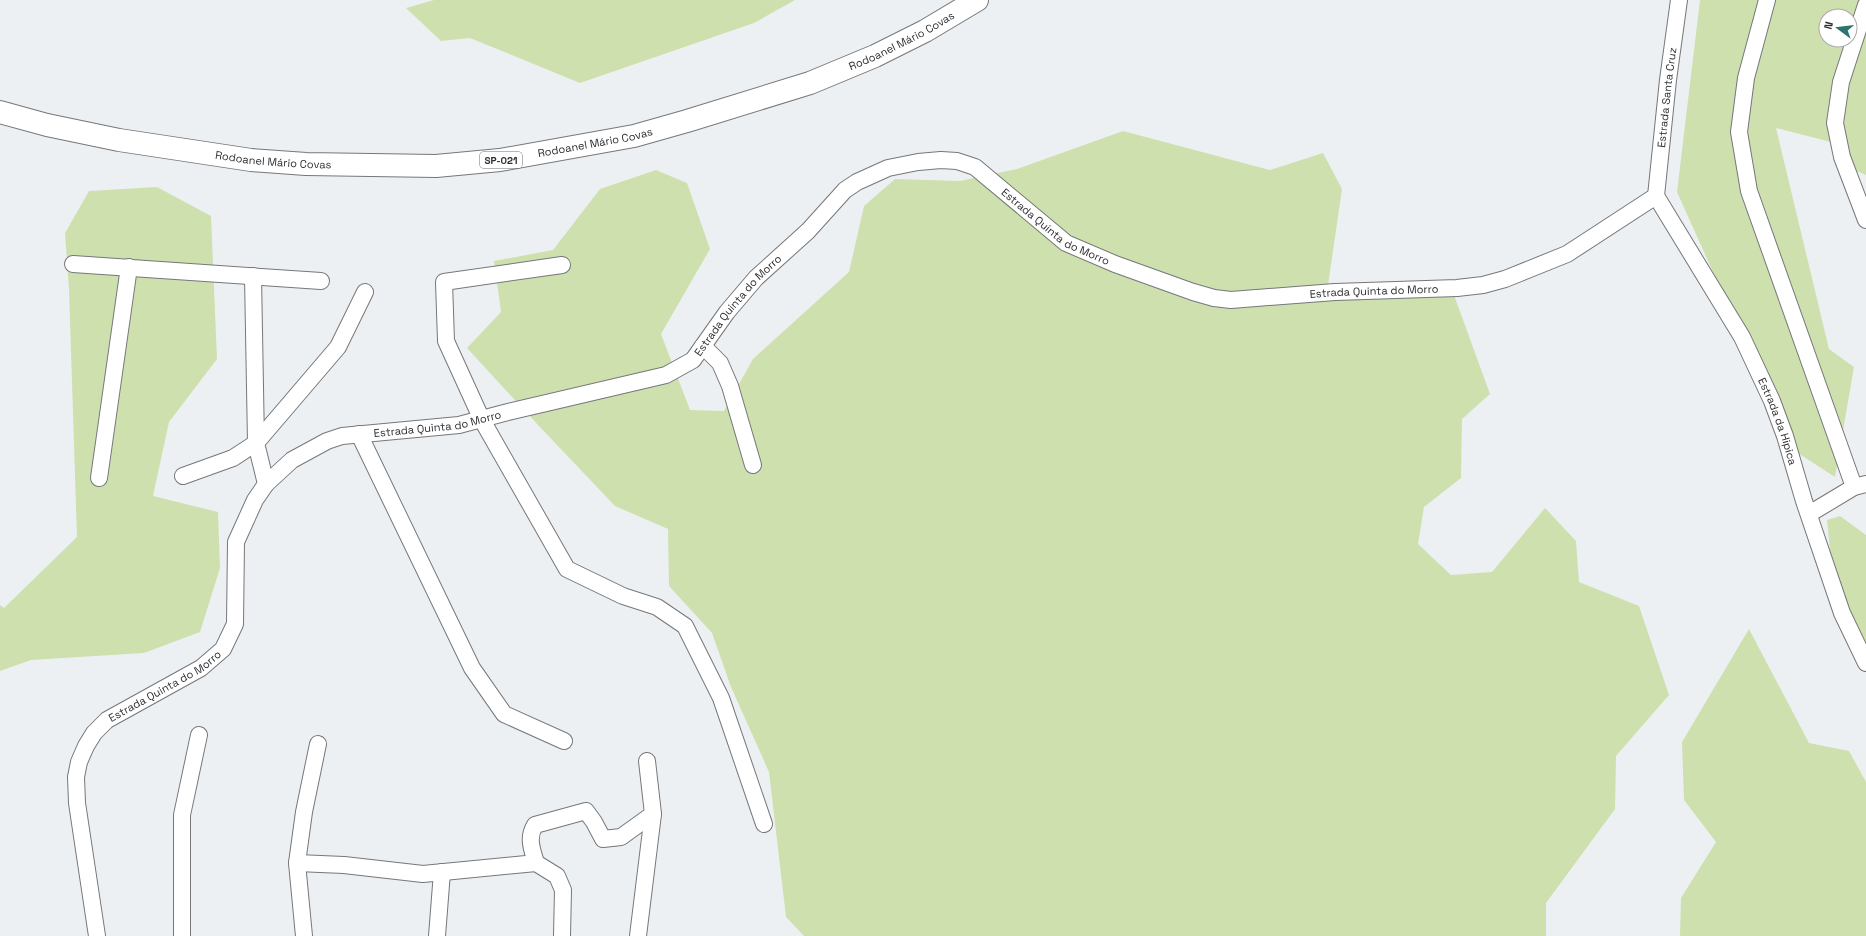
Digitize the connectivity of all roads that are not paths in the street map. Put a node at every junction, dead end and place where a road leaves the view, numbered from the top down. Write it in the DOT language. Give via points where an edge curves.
graph roads {
  1 [pos="978,0"];
  2 [pos="1678,0"];
  3 [pos="1767,0"];
  4 [pos="1866,5"];
  5 [pos="0,112"];
  6 [pos="1656,196"];
  7 [pos="1866,220"];
  8 [pos="73,264"];
  9 [pos="562,264"];
  10 [pos="129,267"];
  11 [pos="253,276"];
  12 [pos="321,281"];
  13 [pos="365,292"];
  14 [pos="703,346"];
  15 [pos="482,420"];
  16 [pos="359,434"];
  17 [pos="256,443"];
  18 [pos="753,465"];
  19 [pos="183,476"];
  20 [pos="99,478"];
  21 [pos="266,484"];
  22 [pos="1860,486"];
  23 [pos="1809,514"];
  24 [pos="1866,663"];
  25 [pos="200,735"];
  26 [pos="564,741"];
  27 [pos="318,744"];
  28 [pos="647,761"];
  29 [pos="653,814"];
  30 [pos="764,824"];
  31 [pos="297,863"];
  32 [pos="536,863"];
  33 [pos="442,872"];
  34 [pos="97,936"];
  35 [pos="182,936"];
  36 [pos="304,936"];
  37 [pos="437,936"];
  38 [pos="562,936"];
  39 [pos="638,936"];
  1 -- 5 [label="highway, Rodoanel Mário Covas / SP-021" via="882,53 810,83 634,136 500,160 436,166 306,164 251,160 118,140"];
  2 -- 6 [label="street, Estrada Santa Cruz"];
  3 -- 22 [label="street" via="1746,78 1739,132 1749,191"];
  4 -- 7 [label="street" via="1841,82 1835,123 1842,157"];
  6 -- 14 [label="street, Estrada Quinta do Morro" via="1567,254 1483,285 1231,300 1193,292 1066,244 970,165 942,160 918,162 888,168 846,190 808,231 742,294"];
  6 -- 23 [label="street, Estrada da Hipica" via="1742,337 1772,401"];
  8 -- 10 [label="street"];
  9 -- 15 [label="street" via="444,282 446,341"];
  10 -- 11 [label="street"];
  10 -- 20 [label="street"];
  11 -- 12 [label="street"];
  11 -- 17 [label="street"];
  13 -- 17 [label="street" via="338,346"];
  14 -- 15 [label="street, Estrada Quinta do Morro" via="692,360 666,375"];
  14 -- 18 [label="street" via="720,363 730,386"];
  15 -- 16 [label="street, Estrada Quinta do Morro" via="434,429"];
  15 -- 30 [label="street" via="567,569 623,596 657,607 685,626 721,698"];
  16 -- 21 [label="street, Estrada Quinta do Morro" via="327,441 292,460"];
  16 -- 26 [label="street" via="472,668 504,714"];
  17 -- 19 [label="street" via="233,458"];
  17 -- 21 [label="street"];
  21 -- 34 [label="street, Estrada Quinta do Morro" via="255,500 236,542 234,624 223,649 201,668 107,720 94,733 79,762 76,777 77,803"];
  22 -- 23 [label="street"];
  23 -- 24 [label="street, Estrada da Hipica" via="1842,613"];
  25 -- 35 [label="street" via="182,815"];
  27 -- 31 [label="street"];
  28 -- 29 [label="street"];
  29 -- 32 [label="street" via="621,837 603,839 586,811 535,825 530,833 530,845"];
  29 -- 39 [label="street"];
  31 -- 33 [label="street" via="344,865 422,874"];
  31 -- 36 [label="street"];
  32 -- 33 [label="street"];
  32 -- 38 [label="street" via="557,876 563,890"];
  33 -- 37 [label="street"];
}
